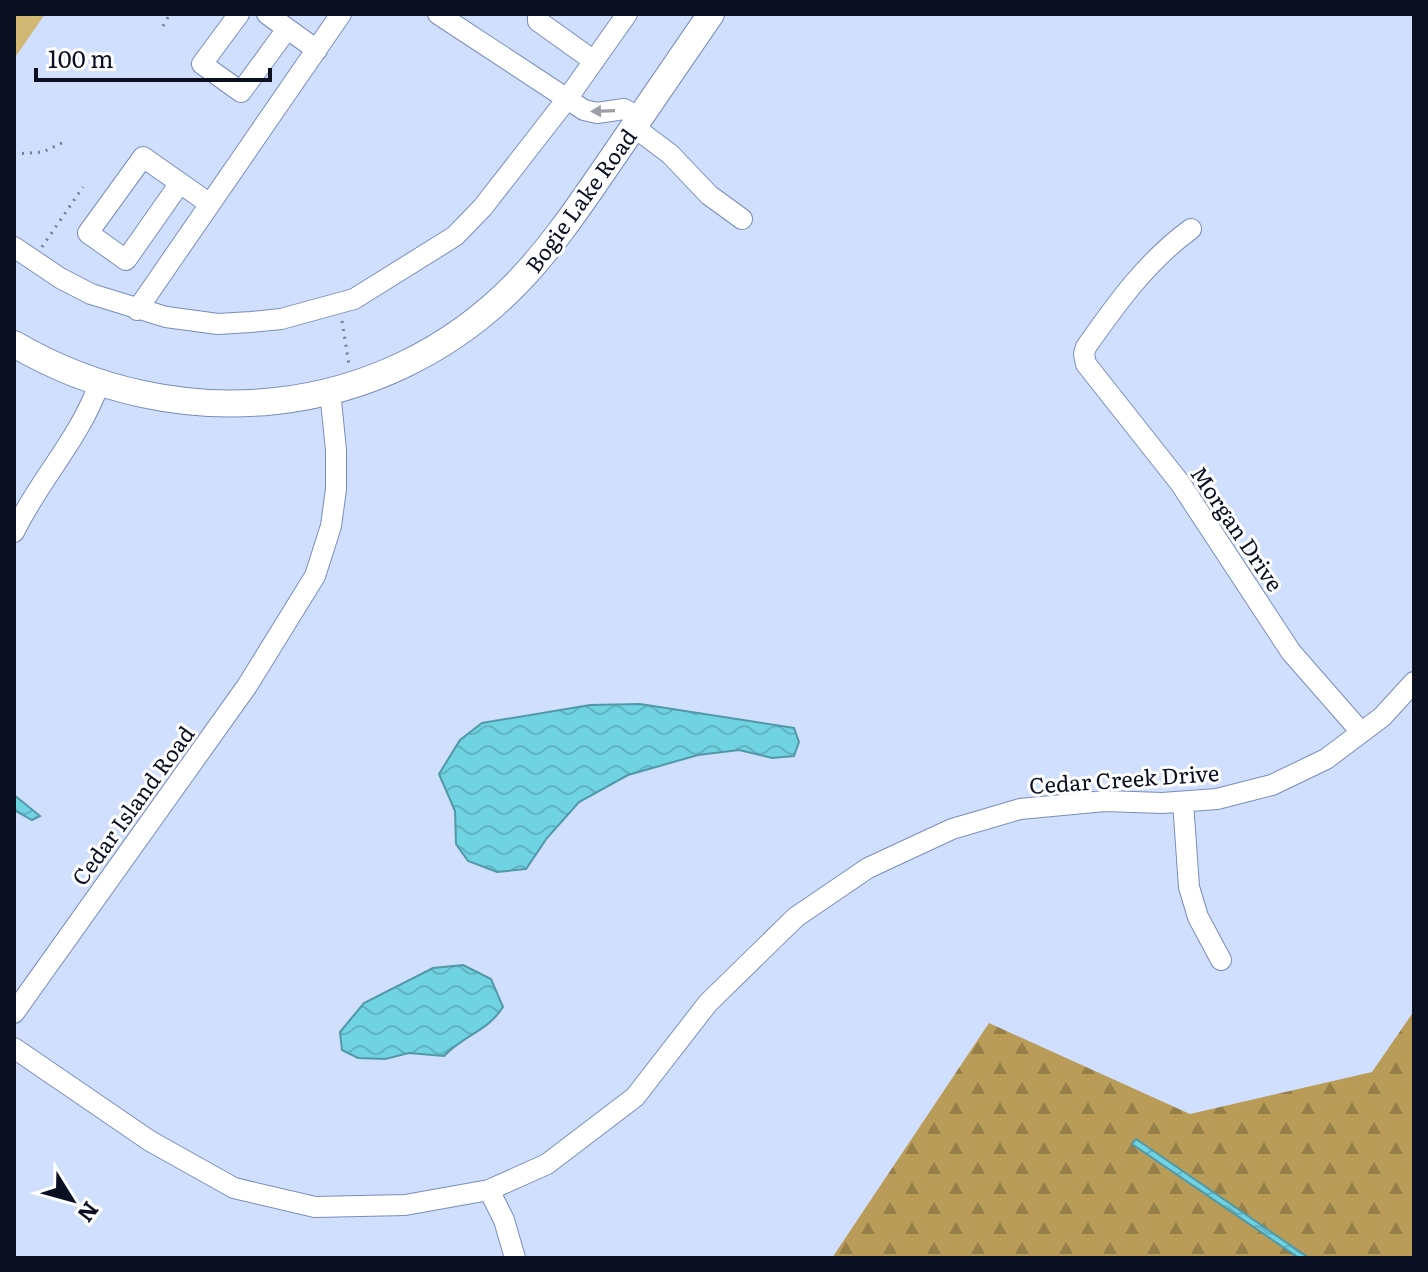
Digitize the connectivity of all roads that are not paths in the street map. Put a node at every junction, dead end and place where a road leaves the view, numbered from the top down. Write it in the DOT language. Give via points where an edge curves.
graph roads {
  1 [pos="239,14"];
  2 [pos="267,14"];
  3 [pos="341,14"];
  4 [pos="438,14"];
  5 [pos="538,14"];
  6 [pos="627,14"];
  7 [pos="711,14"];
  8 [pos="287,29"];
  9 [pos="317,50"];
  10 [pos="594,61"];
  11 [pos="567,99"];
  12 [pos="637,123"];
  13 [pos="180,183"];
  14 [pos="210,204"];
  15 [pos="742,219"];
  16 [pos="1191,229"];
  17 [pos="14,247"];
  18 [pos="137,310"];
  19 [pos="14,344"];
  20 [pos="99,384"];
  21 [pos="340,388"];
  22 [pos="14,532"];
  23 [pos="1414,682"];
  24 [pos="1361,732"];
  25 [pos="1183,802"];
  26 [pos="1221,960"];
  27 [pos="14,1013"];
  28 [pos="14,1048"];
  29 [pos="489,1190"];
  30 [pos="515,1258"];
  1 -- 8 [label="street" via="202,64 241,92"];
  2 -- 8 [label="street"];
  3 -- 9 [label="street"];
  4 -- 11 [label="street"];
  5 -- 10 [label="street" via="538,21"];
  6 -- 10 [label="street"];
  7 -- 12 [label="main road, Bogie Lake Road"];
  8 -- 9 [label="street"];
  9 -- 14 [label="street"];
  10 -- 11 [label="street"];
  12 -- 11 [label="street, one-way" via="624,109 597,113"];
  11 -- 18 [label="street" via="455,236 374,288 340,304 281,319 218,324"];
  12 -- 15 [label="street" via="709,195"];
  12 -- 21 [label="main road, Bogie Lake Road" via="556,238 504,296 431,349"];
  13 -- 13 [label="street" via="143,157 88,233 126,260"];
  13 -- 14 [label="street"];
  14 -- 18 [label="street"];
  16 -- 24 [label="street, Morgan Drive" via="1164,249 1123,296 1086,347 1086,364 1180,483 1291,652"];
  17 -- 18 [label="street" via="91,294"];
  19 -- 20 [label="main road, Bogie Lake Road"];
  20 -- 21 [label="main road, Bogie Lake Road" via="223,405 265,403"];
  20 -- 22 [label="street" via="78,431"];
  21 -- 27 [label="street, Cedar Island Road" via="331,526 315,576 247,686"];
  23 -- 24 [label="street, Cedar Creek Drive"];
  24 -- 25 [label="street, Cedar Creek Drive" via="1326,759 1272,785"];
  25 -- 26 [label="street" via="1189,887"];
  25 -- 29 [label="street, Cedar Creek Drive" via="1105,801 1020,809 952,829 868,868 796,917 719,992 635,1097 547,1164"];
  28 -- 29 [label="street, Cedar Creek Drive" via="150,1141 234,1188 315,1207 405,1205"];
  29 -- 30 [label="street"];
}
